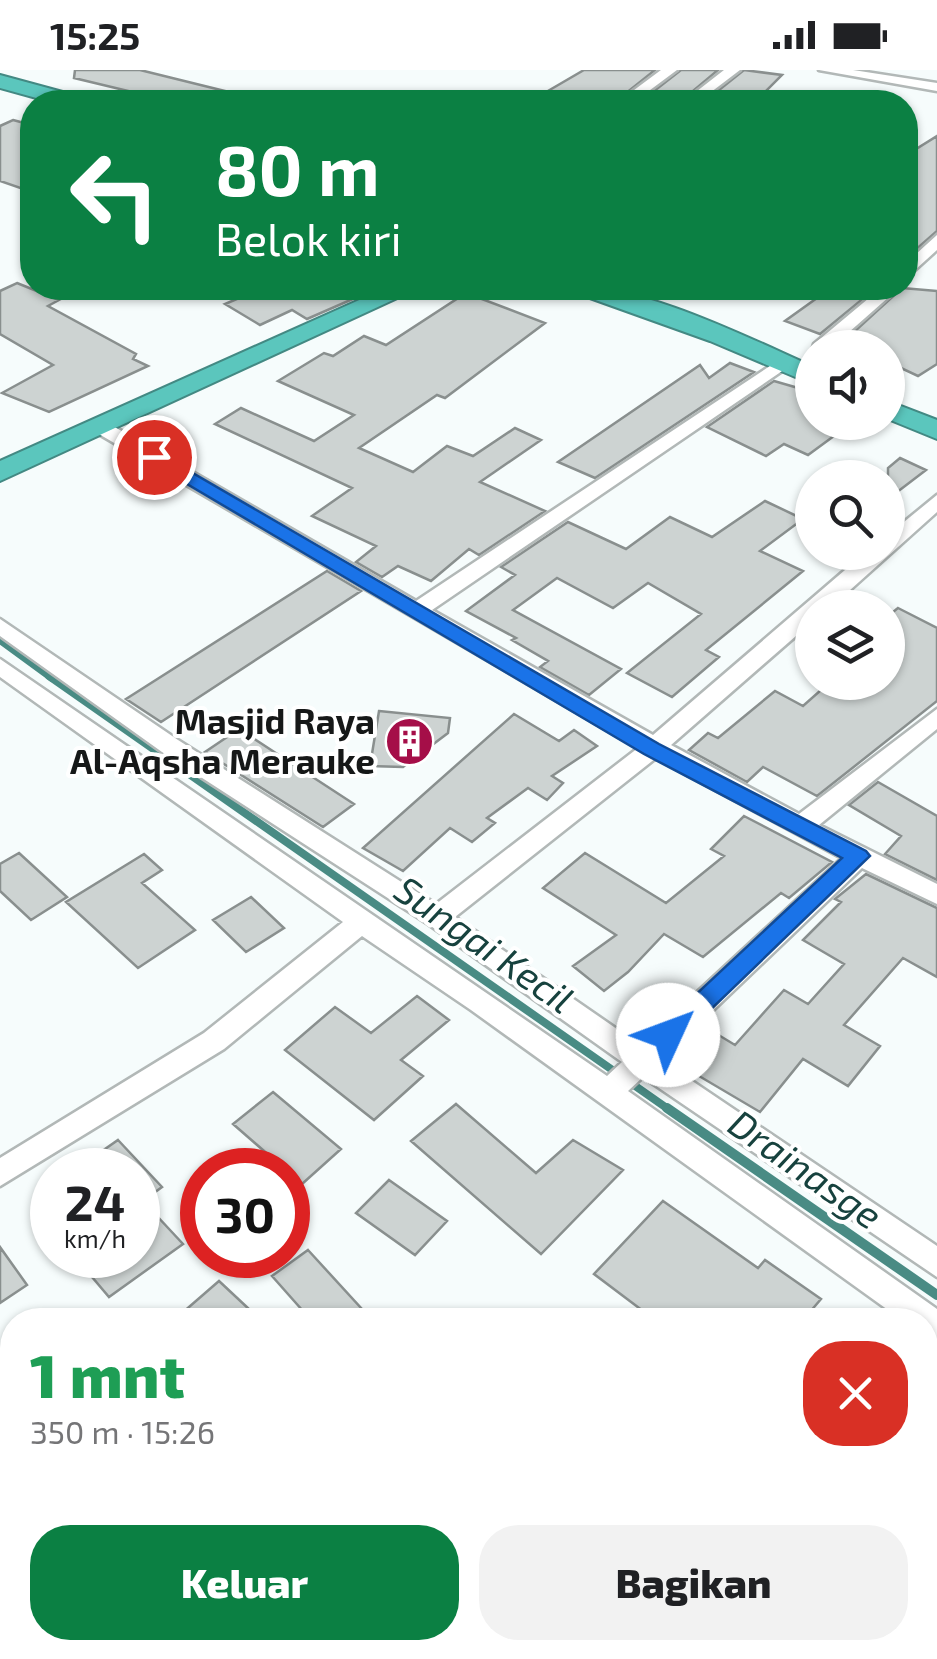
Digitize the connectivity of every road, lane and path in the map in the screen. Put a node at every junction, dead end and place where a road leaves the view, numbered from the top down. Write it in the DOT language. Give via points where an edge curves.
graph roads {
  1 [pos="670,70"];
  2 [pos="733,70"];
  3 [pos="826,70"];
  4 [pos="0,82"];
  5 [pos="937,87"];
  6 [pos="26,90"];
  7 [pos="642,90"];
  8 [pos="706,90"];
  9 [pos="937,240"];
  10 [pos="918,260"];
  11 [pos="379,300"];
  12 [pos="619,300"];
  13 [pos="661,300"];
  14 [pos="877,300"];
  15 [pos="843,330"];
  16 [pos="795,355"];
  17 [pos="795,356"];
  18 [pos="795,368"];
  19 [pos="905,399"];
  20 [pos="937,413"];
  21 [pos="905,416"];
  22 [pos="99,426"];
  23 [pos="937,430"];
  24 [pos="0,472"];
  25 [pos="937,501"];
  26 [pos="905,530"];
  27 [pos="859,570"];
  28 [pos="837,590"];
  29 [pos="416,611"];
  30 [pos="0,626"];
  31 [pos="795,626"];
  32 [pos="0,666"];
  33 [pos="937,717"];
  34 [pos="652,749"];
  35 [pos="802,826"];
  36 [pos="858,856"];
  37 [pos="937,895"];
  38 [pos="437,917"];
  39 [pos="361,922"];
  40 [pos="624,1077"];
  41 [pos="0,1173"];
  42 [pos="937,1263"];
  43 [pos="914,1308"];
  1 -- 7 [label="street"];
  2 -- 8 [label="street"];
  3 -- 5 [label="street"];
  4 -- 6 [label="highway"];
  9 -- 10 [label="street"];
  11 -- 22 [label="highway"];
  12 -- 17 [label="highway"];
  13 -- 16 [label="highway"];
  14 -- 15 [label="street"];
  18 -- 29 [label="street"];
  19 -- 20 [label="highway"];
  21 -- 23 [label="highway"];
  22 -- 24 [label="highway"];
  22 -- 29 [label="street"];
  25 -- 26 [label="street"];
  27 -- 28 [label="street"];
  29 -- 34 [label="street"];
  30 -- 38 [label="street" via="170,746"];
  31 -- 34 [label="street"];
  32 -- 39 [label="street"];
  33 -- 35 [label="street"];
  34 -- 35 [label="street"];
  34 -- 38 [label="street"];
  35 -- 36 [label="street"];
  36 -- 37 [label="street"];
  36 -- 40 [label="street"];
  38 -- 40 [label="street"];
  39 -- 40 [label="street" via="481,1002"];
  39 -- 41 [label="street" via="214,1041"];
  40 -- 42 [label="street"];
  40 -- 43 [label="street"];
}
